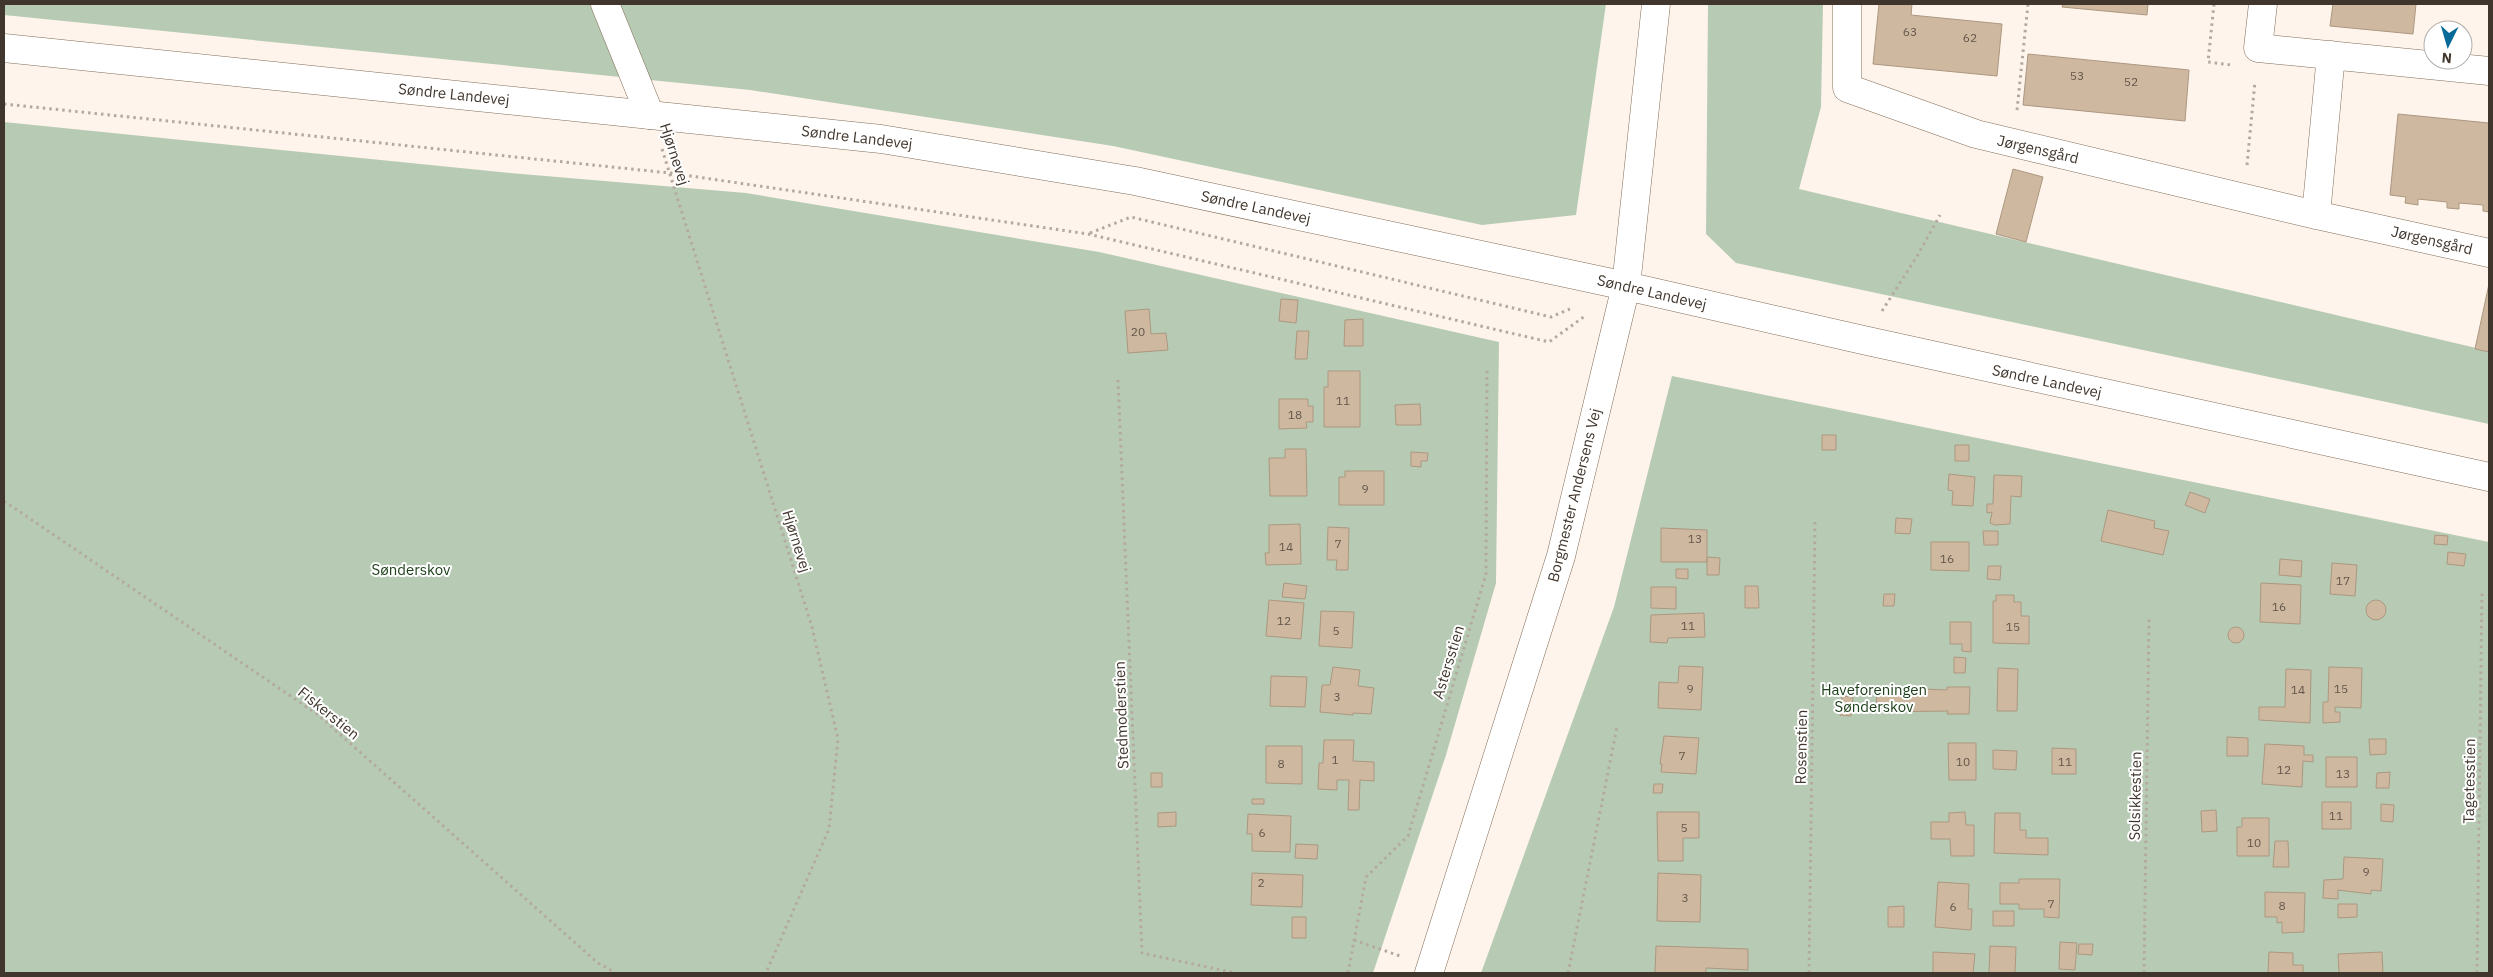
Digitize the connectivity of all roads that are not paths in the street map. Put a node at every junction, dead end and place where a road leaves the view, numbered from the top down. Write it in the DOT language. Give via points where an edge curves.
graph roads {
  1 [pos="605,4"];
  2 [pos="1656,4"];
  3 [pos="1847,4"];
  4 [pos="2262,4"];
  5 [pos="4,48"];
  6 [pos="2332,55"];
  7 [pos="2489,71"];
  8 [pos="650,115"];
  9 [pos="2316,215"];
  10 [pos="2489,253"];
  11 [pos="1626,286"];
  12 [pos="2489,477"];
  13 [pos="1430,970"];
  1 -- 8 [label="street"];
  2 -- 11 [label="street, Borgmester Andersens Vej"];
  3 -- 9 [label="street, Jørgensgård" via="1846,88 1976,134"];
  4 -- 6 [label="street" via="2257,58"];
  5 -- 8 [label="street, Søndre Landevej"];
  6 -- 7 [label="street"];
  6 -- 9 [label="street"];
  8 -- 11 [label="street, Søndre Landevej" via="880,139 1136,181"];
  9 -- 10 [label="street, Jørgensgård"];
  11 -- 12 [label="street, Søndre Landevej"];
  11 -- 13 [label="street, Borgmester Andersens Vej" via="1561,556"];
}
